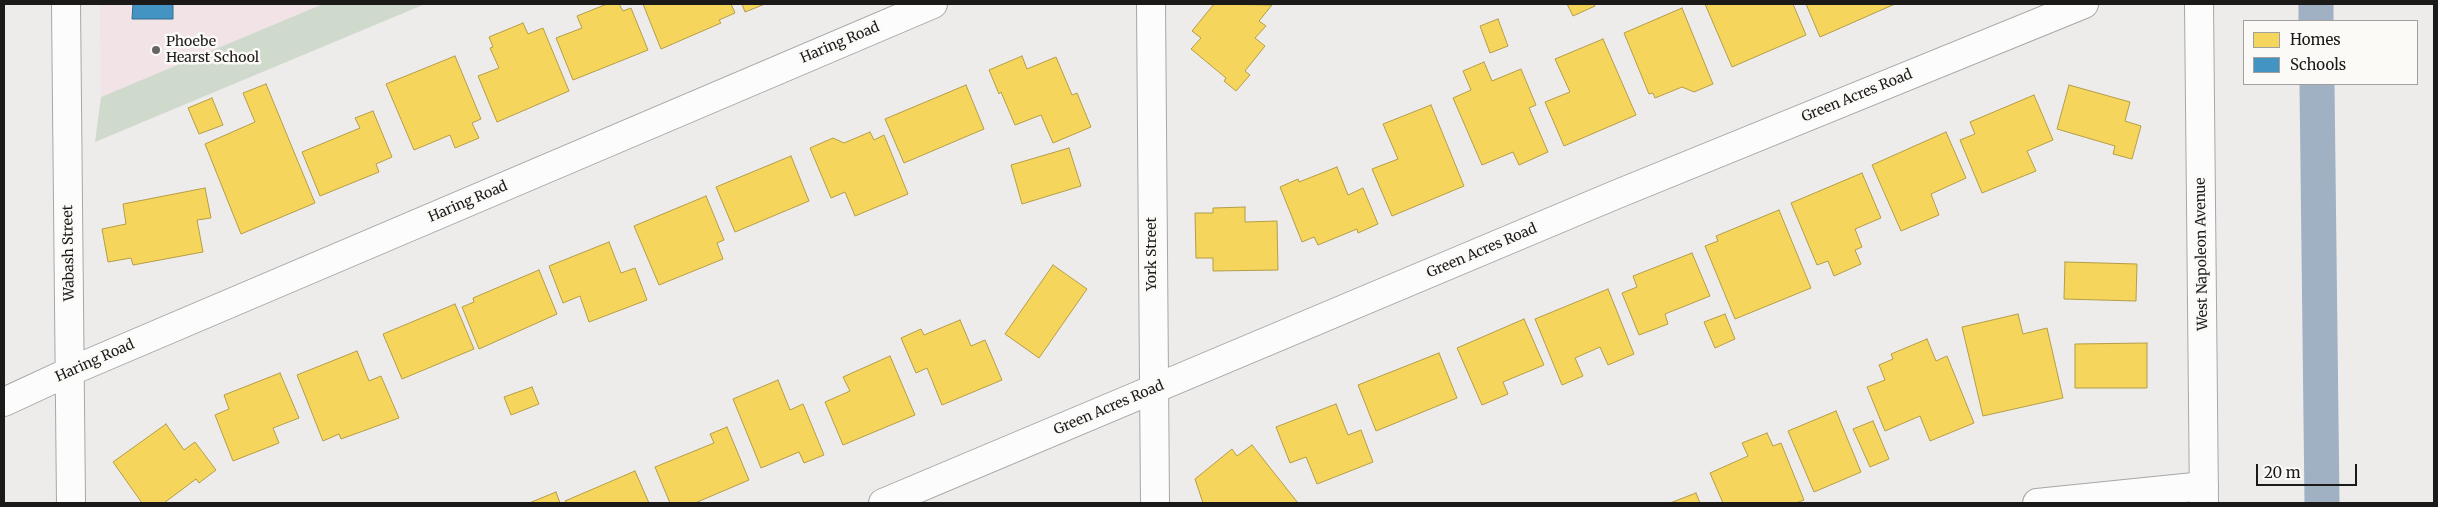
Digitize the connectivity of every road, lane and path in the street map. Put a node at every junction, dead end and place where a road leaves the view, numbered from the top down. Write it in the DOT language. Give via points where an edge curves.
graph roads {
  1 [pos="66,4"];
  2 [pos="933,4"];
  3 [pos="1150,4"];
  4 [pos="2084,4"];
  5 [pos="2199,4"];
  6 [pos="70,371"];
  7 [pos="1153,389"];
  8 [pos="4,402"];
  9 [pos="2204,495"];
  10 [pos="71,503"];
  11 [pos="883,503"];
  12 [pos="1155,503"];
  13 [pos="2037,503"];
  1 -- 6 [label="street, Wabash Street"];
  2 -- 6 [label="street, Haring Road"];
  3 -- 7 [label="street, York Street"];
  4 -- 7 [label="street, Green Acres Road" via="1615,195"];
  5 -- 9 [label="street, West Napoleon Avenue"];
  6 -- 8 [label="street, Haring Road"];
  6 -- 10 [label="street, Wabash Street"];
  7 -- 11 [label="street, Green Acres Road"];
  7 -- 12 [label="street, York Street"];
  9 -- 13 [label="street"];
}
